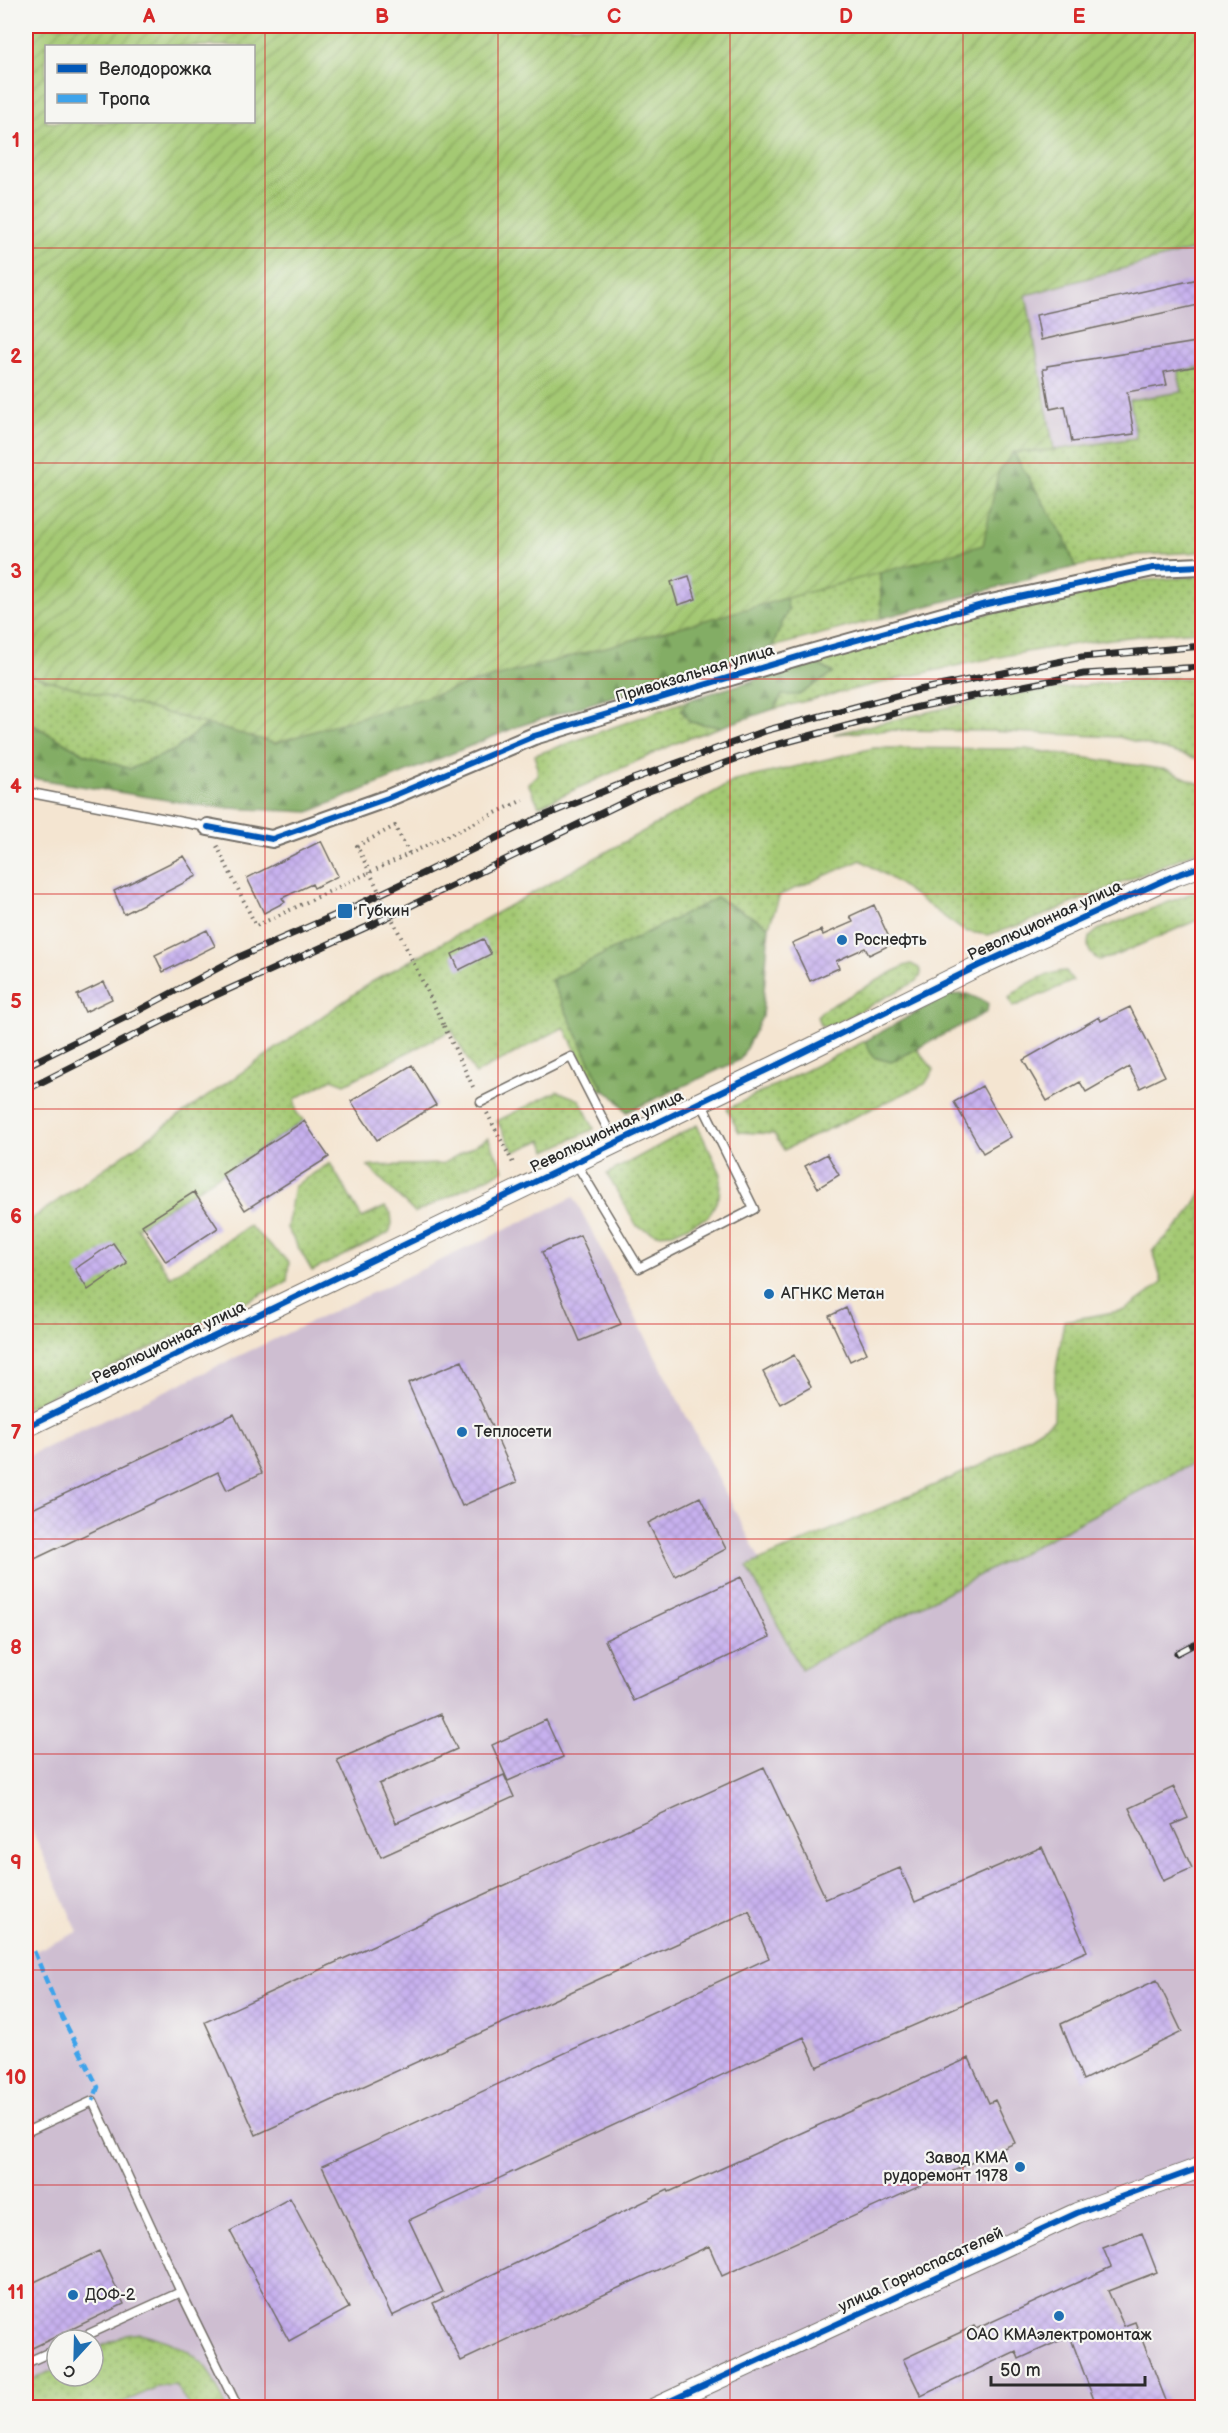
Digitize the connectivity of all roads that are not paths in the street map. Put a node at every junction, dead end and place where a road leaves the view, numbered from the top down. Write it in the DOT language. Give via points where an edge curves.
graph roads {
  1 [pos="1203,566"];
  2 [pos="26,792"];
  3 [pos="208,827"];
  4 [pos="1203,866"];
  5 [pos="481,1102"];
  6 [pos="701,1102"];
  7 [pos="615,1144"];
  8 [pos="576,1162"];
  9 [pos="26,1427"];
  10 [pos="26,2132"];
  11 [pos="1203,2167"];
  12 [pos="181,2292"];
  13 [pos="102,2328"];
  14 [pos="45,2354"];
  15 [pos="26,2363"];
  16 [pos="238,2408"];
  17 [pos="655,2408"];
  1 -- 3 [label="street, Привокзальная улица" via="1153,568 982,605 807,654 534,736 388,798 272,838"];
  2 -- 3 [label="lane"];
  4 -- 6 [label="street, Революционная улица" via="978,966"];
  5 -- 7 [label="lane" via="571,1057"];
  6 -- 7 [label="street, Революционная улица"];
  6 -- 8 [label="lane" via="754,1209 639,1268"];
  7 -- 8 [label="street, Революционная улица"];
  8 -- 9 [label="street, Революционная улица"];
  10 -- 12 [label="lane" via="93,2101"];
  11 -- 17 [label="street, улица Горноспасателей" via="1077,2213"];
  12 -- 13 [label="lane"];
  12 -- 16 [label="lane"];
  14 -- 15 [label="lane"];
}
